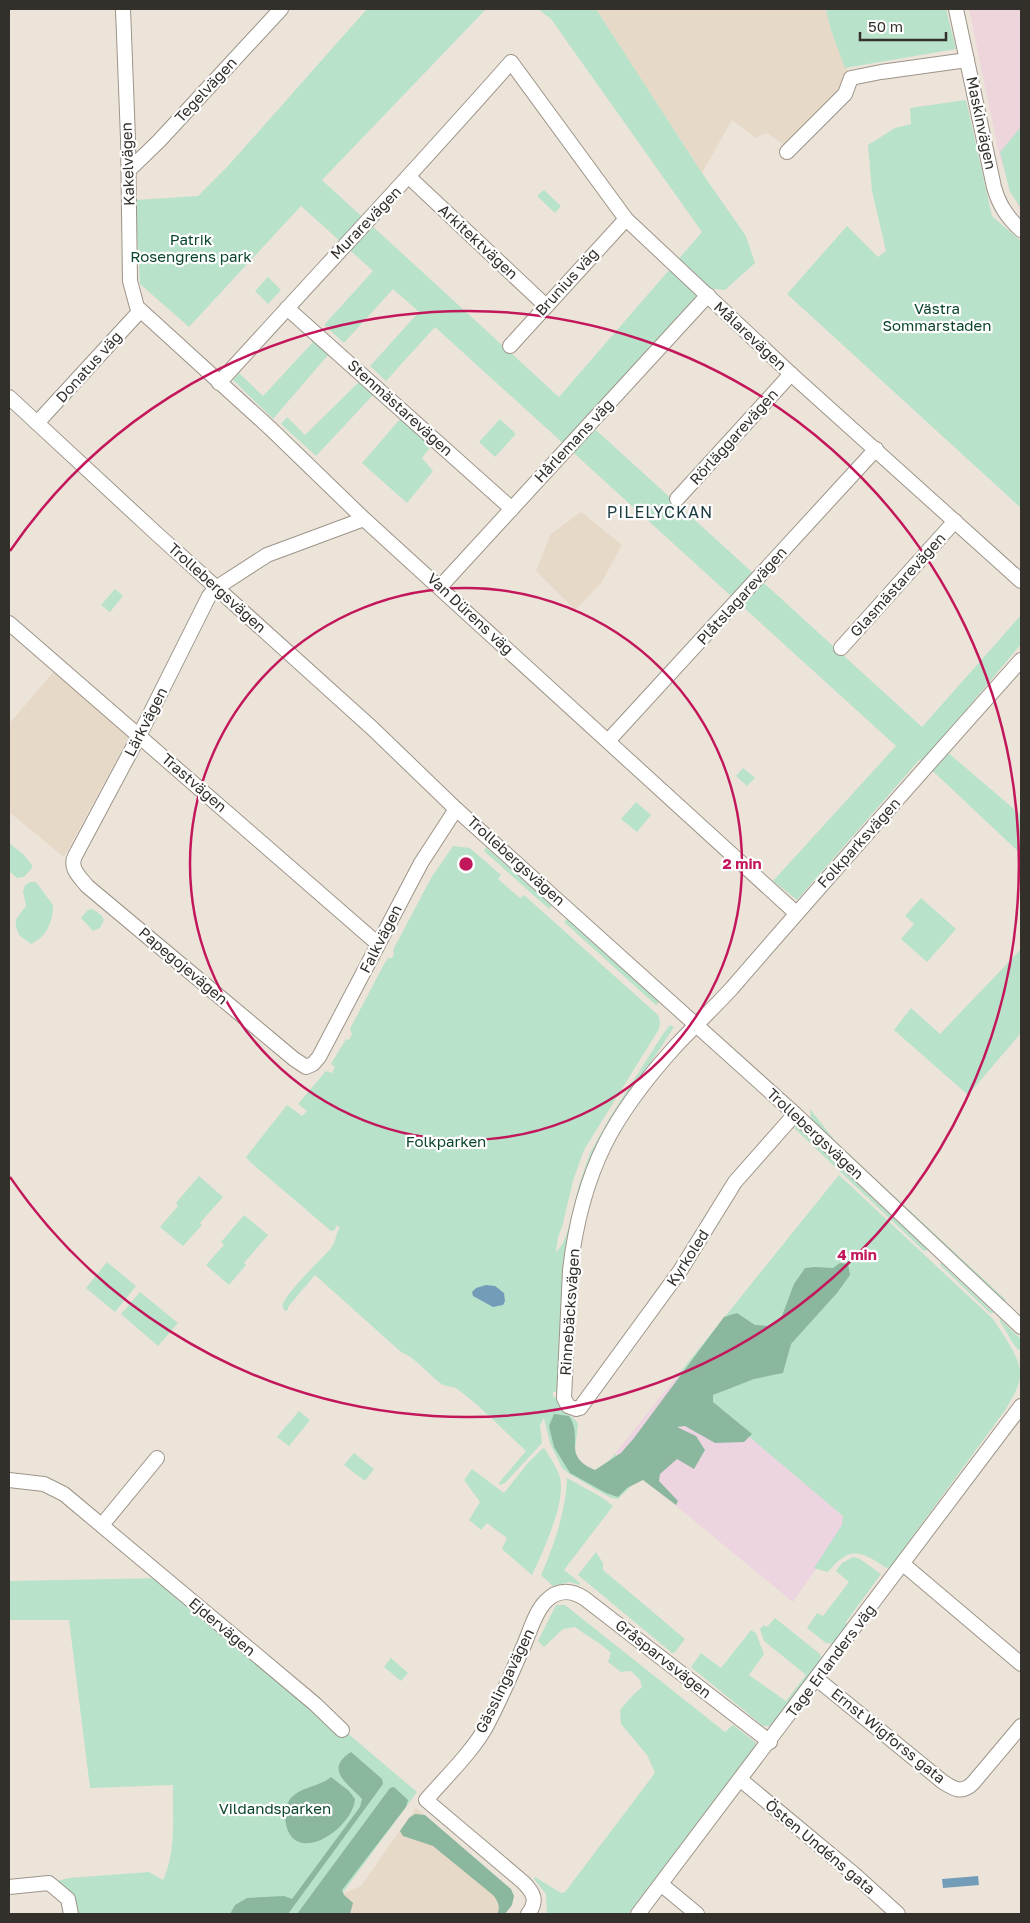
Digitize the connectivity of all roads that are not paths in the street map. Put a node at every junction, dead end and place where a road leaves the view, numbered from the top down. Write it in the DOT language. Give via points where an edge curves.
graph roads {
  1 [pos="123,9"];
  2 [pos="281,9"];
  3 [pos="956,9"];
  4 [pos="967,60"];
  5 [pos="511,62"];
  6 [pos="787,152"];
  7 [pos="129,170"];
  8 [pos="409,177"];
  9 [pos="626,219"];
  10 [pos="1021,230"];
  11 [pos="708,295"];
  12 [pos="546,306"];
  13 [pos="287,308"];
  14 [pos="142,313"];
  15 [pos="510,346"];
  16 [pos="791,374"];
  17 [pos="219,383"];
  18 [pos="9,397"];
  19 [pos="38,424"];
  20 [pos="876,449"];
  21 [pos="678,499"];
  22 [pos="512,509"];
  23 [pos="364,518"];
  24 [pos="955,521"];
  25 [pos="1021,580"];
  26 [pos="440,587"];
  27 [pos="216,588"];
  28 [pos="9,623"];
  29 [pos="841,648"];
  30 [pos="1021,660"];
  31 [pos="139,736"];
  32 [pos="608,741"];
  33 [pos="456,809"];
  34 [pos="75,856"];
  35 [pos="796,913"];
  36 [pos="378,944"];
  37 [pos="696,1025"];
  38 [pos="306,1067"];
  39 [pos="795,1114"];
  40 [pos="1021,1327"];
  41 [pos="583,1404"];
  42 [pos="1021,1406"];
  43 [pos="157,1458"];
  44 [pos="9,1480"];
  45 [pos="102,1525"];
  46 [pos="903,1564"];
  47 [pos="553,1596"];
  48 [pos="1021,1664"];
  49 [pos="817,1679"];
  50 [pos="1021,1726"];
  51 [pos="342,1730"];
  52 [pos="770,1742"];
  53 [pos="741,1780"];
  54 [pos="662,1885"];
  55 [pos="9,1887"];
  56 [pos="71,1912"];
  57 [pos="528,1914"];
  58 [pos="638,1914"];
  59 [pos="697,1914"];
  60 [pos="898,1914"];
  1 -- 7 [label="street, Kakelvägen"];
  2 -- 7 [label="street, Tegelvägen"];
  3 -- 4 [label="street, Maskinvägen"];
  4 -- 6 [label="street" via="851,78 845,94"];
  4 -- 10 [label="street, Maskinvägen" via="999,203"];
  5 -- 8 [label="street, Murarevägen"];
  5 -- 9 [label="street, Målarevägen"];
  7 -- 14 [label="street, Kakelvägen" via="130,281 134,302"];
  8 -- 12 [label="street, Arkitektvägen"];
  8 -- 13 [label="street, Murarevägen"];
  9 -- 11 [label="street, Målarevägen"];
  9 -- 12 [label="street, Brunius väg"];
  11 -- 16 [label="street, Målarevägen"];
  11 -- 22 [label="street, Hårlemans väg"];
  12 -- 15 [label="street, Brunius väg"];
  13 -- 17 [label="street, Murarevägen"];
  13 -- 22 [label="street, Stenmästarevägen"];
  14 -- 17 [label="street, Van Dürens väg"];
  14 -- 19 [label="street, Donatus väg"];
  16 -- 20 [label="street, Målarevägen"];
  16 -- 21 [label="street, Rörläggarevägen"];
  17 -- 23 [label="street, Van Dürens väg"];
  18 -- 19 [label="street, Trollebergsvägen"];
  19 -- 27 [label="street, Trollebergsvägen"];
  20 -- 24 [label="street, Målarevägen"];
  20 -- 32 [label="street, Plåtslagarevägen"];
  22 -- 26 [label="street, Hårlemans väg"];
  23 -- 26 [label="street, Van Dürens väg"];
  23 -- 27 [label="street" via="267,554"];
  24 -- 25 [label="street, Målarevägen"];
  24 -- 29 [label="street, Glasmästarevägen"];
  26 -- 32 [label="street, Van Dürens väg"];
  27 -- 31 [label="street, Lärkvägen" via="209,596"];
  27 -- 33 [label="street, Trollebergsvägen" via="372,728"];
  28 -- 31 [label="street, Trastvägen"];
  30 -- 35 [label="street, Folkparksvägen"];
  31 -- 34 [label="street, Lärkvägen"];
  31 -- 36 [label="street, Trastvägen"];
  32 -- 35 [label="street, Van Dürens väg"];
  33 -- 36 [label="street, Falkvägen" via="421,863"];
  33 -- 37 [label="street, Trollebergsvägen"];
  34 -- 38 [label="street, Papegojevägen" via="73,868 87,886"];
  35 -- 37 [label="street, Folkparksvägen"];
  36 -- 38 [label="street, Falkvägen" via="319,1057"];
  37 -- 39 [label="street, Trollebergsvägen"];
  37 -- 41 [label="street, Rinnebäcksvägen" via="672,1050 621,1117 605,1145 588,1189 570,1270 564,1398 572,1409"];
  39 -- 40 [label="street, Trollebergsvägen"];
  39 -- 41 [label="street, Kyrkoled" via="735,1182 680,1271"];
  42 -- 46 [label="street, Tage Erlanders väg"];
  43 -- 45 [label="street"];
  44 -- 45 [label="street, Ejdervägen" via="44,1484 64,1494"];
  45 -- 51 [label="street, Ejdervägen"];
  46 -- 48 [label="street"];
  46 -- 49 [label="street, Tage Erlanders väg"];
  47 -- 52 [label="street, Gråsparvsvägen" via="572,1591 584,1598"];
  47 -- 57 [label="street, Gässlingavägen" via="537,1614 486,1728 426,1800 533,1893 535,1902"];
  49 -- 50 [label="street, Ernst Wigforss gata" via="943,1782 958,1790 973,1784"];
  49 -- 52 [label="street, Tage Erlanders väg"];
  52 -- 53 [label="street, Tage Erlanders väg"];
  53 -- 54 [label="street, Tage Erlanders väg"];
  53 -- 60 [label="street, Östen Undéns gata"];
  54 -- 58 [label="street, Tage Erlanders väg"];
  54 -- 59 [label="street"];
  55 -- 56 [label="street" via="49,1883 65,1895"];
}
